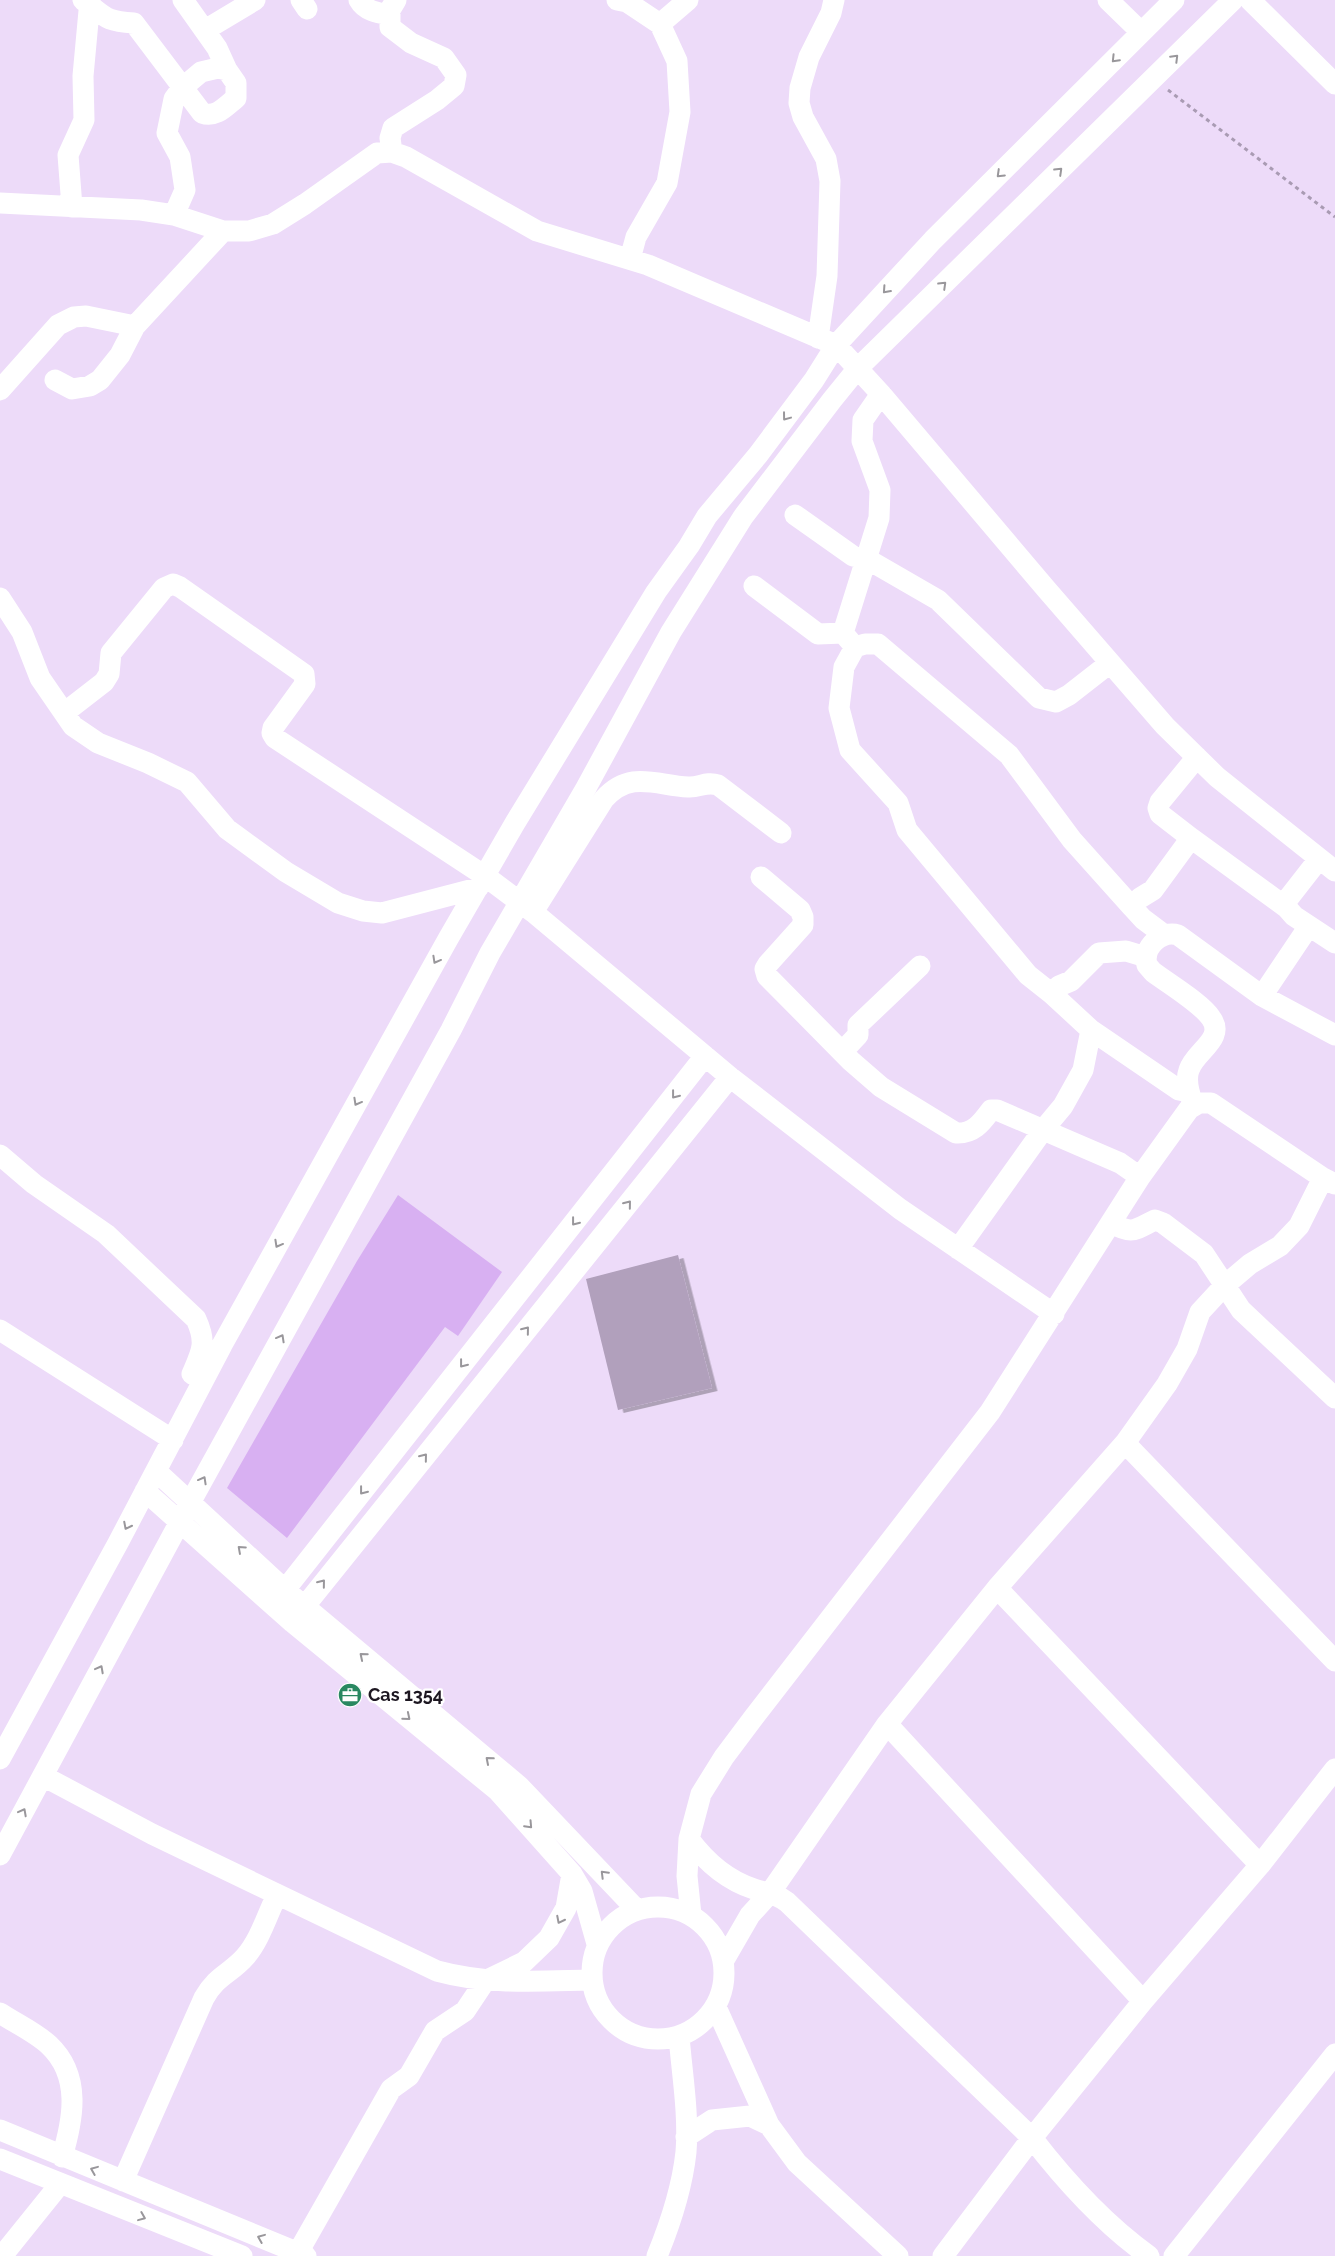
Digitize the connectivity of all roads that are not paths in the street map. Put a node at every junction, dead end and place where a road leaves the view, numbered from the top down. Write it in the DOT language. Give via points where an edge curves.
graph roads {
  1 [pos="183,0"];
  2 [pos="254,0"];
  3 [pos="359,0"];
  4 [pos="617,0"];
  5 [pos="688,0"];
  6 [pos="834,0"];
  7 [pos="1108,0"];
  8 [pos="1174,0"];
  9 [pos="1233,0"];
  10 [pos="1250,0"];
  11 [pos="87,1"];
  12 [pos="393,8"];
  13 [pos="660,24"];
  14 [pos="204,30"];
  15 [pos="1141,32"];
  16 [pos="227,70"];
  17 [pos="1335,84"];
  18 [pos="182,88"];
  19 [pos="392,152"];
  20 [pos="0,203"];
  21 [pos="72,207"];
  22 [pos="174,214"];
  23 [pos="223,231"];
  24 [pos="630,259"];
  25 [pos="135,326"];
  26 [pos="827,342"];
  27 [pos="858,368"];
  28 [pos="55,380"];
  29 [pos="0,390"];
  30 [pos="881,394"];
  31 [pos="795,515"];
  32 [pos="867,559"];
  33 [pos="754,586"];
  34 [pos="0,598"];
  35 [pos="849,640"];
  36 [pos="1110,663"];
  37 [pos="64,713"];
  38 [pos="1197,757"];
  39 [pos="781,833"];
  40 [pos="1191,838"];
  41 [pos="1327,865"];
  42 [pos="761,877"];
  43 [pos="482,882"];
  44 [pos="526,907"];
  45 [pos="1132,907"];
  46 [pos="1287,908"];
  47 [pos="1309,926"];
  48 [pos="1164,934"];
  49 [pos="1335,943"];
  50 [pos="1146,957"];
  51 [pos="920,966"];
  52 [pos="1052,994"];
  53 [pos="1262,996"];
  54 [pos="1091,1030"];
  55 [pos="1335,1035"];
  56 [pos="842,1052"];
  57 [pos="705,1056"];
  58 [pos="730,1077"];
  59 [pos="1191,1098"];
  60 [pos="1043,1130"];
  61 [pos="0,1155"];
  62 [pos="1140,1177"];
  63 [pos="1329,1181"];
  64 [pos="1111,1223"];
  65 [pos="958,1248"];
  66 [pos="1224,1286"];
  67 [pos="1054,1314"];
  68 [pos="0,1330"];
  69 [pos="1335,1398"];
  70 [pos="168,1437"];
  71 [pos="1125,1443"];
  72 [pos="156,1471"];
  73 [pos="145,1491"];
  74 [pos="190,1503"];
  75 [pos="180,1523"];
  76 [pos="996,1588"];
  77 [pos="279,1597"];
  78 [pos="298,1614"];
  79 [pos="1335,1661"];
  80 [pos="887,1724"];
  81 [pos="0,1759"];
  82 [pos="1335,1769"];
  83 [pos="42,1776"];
  84 [pos="689,1839"];
  85 [pos="0,1855"];
  86 [pos="1260,1865"];
  87 [pos="572,1874"];
  88 [pos="770,1893"];
  89 [pos="277,1895"];
  90 [pos="637,1910"];
  91 [pos="691,1915"];
  92 [pos="597,1944"];
  93 [pos="724,1960"];
  94 [pos="591,1980"];
  95 [pos="485,1981"];
  96 [pos="1143,2001"];
  97 [pos="716,2006"];
  98 [pos="0,2013"];
  99 [pos="679,2036"];
  100 [pos="1335,2054"];
  101 [pos="769,2125"];
  102 [pos="0,2130"];
  103 [pos="686,2137"];
  104 [pos="1032,2138"];
  105 [pos="62,2157"];
  106 [pos="0,2159"];
  107 [pos="123,2182"];
  108 [pos="60,2184"];
  109 [pos="300,2255"];
  110 [pos="2,2256"];
  111 [pos="242,2256"];
  112 [pos="657,2256"];
  113 [pos="898,2256"];
  114 [pos="942,2256"];
  115 [pos="1149,2256"];
  116 [pos="1174,2256"];
  1 -- 14 [label="street"];
  2 -- 14 [label="street"];
  3 -- 12 [label="street" via="374,12"];
  4 -- 13 [label="street" via="627,2"];
  5 -- 13 [label="street"];
  6 -- 26 [label="street" via="809,57 799,103 803,117 826,158 830,181"];
  7 -- 15 [label="street"];
  8 -- 15 [label="street"];
  27 -- 9 [label="street, one-way"];
  10 -- 17 [label="street"];
  11 -- 18 [label="street" via="108,20 134,23"];
  11 -- 21 [label="street" via="84,120 68,155"];
  12 -- 19 [label="street" via="390,27 411,43 444,58 456,75 454,86 393,128 390,138"];
  13 -- 24 [label="street" via="677,62 680,112 667,183 636,237"];
  14 -- 16 [label="street"];
  15 -- 26 [label="street, one-way"];
  16 -- 18 [label="street" via="218,68 201,72"];
  16 -- 18 [label="street" via="236,83 236,98 216,114 202,113"];
  18 -- 22 [label="street" via="174,99 167,133 180,157 185,190"];
  19 -- 23 [label="street" via="377,153 273,224 249,231"];
  19 -- 24 [label="street" via="537,231"];
  20 -- 21 [label="street"];
  21 -- 22 [label="street"];
  22 -- 23 [label="street"];
  23 -- 25 [label="street"];
  24 -- 26 [label="street"];
  25 -- 28 [label="street" via="120,355 100,380 90,386 72,389"];
  25 -- 29 [label="street" via="86,316 58,325"];
  26 -- 27 [label="street"];
  26 -- 43 [label="street, one-way" via="814,380 707,516 656,592"];
  27 -- 30 [label="street"];
  27 -- 44 [label="street" via="743,517 709,570 671,632 586,788"];
  30 -- 32 [label="street" via="863,420 862,441 880,490 879,518"];
  30 -- 36 [label="street"];
  31 -- 32 [label="street" via="853,556"];
  32 -- 35 [label="street"];
  32 -- 36 [label="street" via="938,600 1039,698 1056,702"];
  33 -- 35 [label="street" via="818,634"];
  34 -- 37 [label="street" via="22,632 40,678"];
  35 -- 45 [label="street" via="878,644 1009,755 1072,840"];
  35 -- 52 [label="street" via="839,708 850,750 898,803 907,830 1028,975"];
  36 -- 38 [label="street"];
  37 -- 43 [label="street" via="73,726 98,743 187,782 227,829 286,872 338,903 382,913"];
  37 -- 43 [label="street" via="104,682 109,674 111,653 164,588 173,584 304,674 305,684 273,728 273,736"];
  38 -- 40 [label="street" via="1158,808 1160,814"];
  38 -- 41 [label="street" via="1217,777"];
  39 -- 44 [label="street" via="712,783 690,788 643,781 625,784 604,799"];
  40 -- 45 [label="street" via="1153,890"];
  40 -- 46 [label="street"];
  41 -- 46 [label="street" via="1288,900"];
  42 -- 56 [label="street" via="804,917 803,925 768,964 765,969 767,976"];
  43 -- 44 [label="street"];
  43 -- 70 [label="street, one-way"];
  44 -- 57 [label="street"];
  74 -- 44 [label="street, one-way"];
  45 -- 48 [label="street"];
  46 -- 47 [label="street"];
  47 -- 49 [label="street"];
  47 -- 53 [label="street"];
  48 -- 50 [label="street"];
  48 -- 53 [label="street" via="1178,935"];
  50 -- 52 [label="street" via="1126,950 1099,953 1071,981 1059,986"];
  50 -- 59 [label="street" via="1153,972 1206,1011 1215,1026 1215,1037 1190,1068"];
  51 -- 56 [label="street" via="858,1025 858,1035"];
  52 -- 54 [label="street"];
  53 -- 55 [label="street"];
  54 -- 59 [label="street"];
  54 -- 60 [label="street" via="1083,1070 1063,1106"];
  56 -- 60 [label="street" via="881,1087 956,1133 979,1126 992,1110"];
  57 -- 58 [label="street"];
  57 -- 77 [label="street, one-way"];
  58 -- 65 [label="street" via="900,1209"];
  78 -- 58 [label="street, one-way"];
  59 -- 62 [label="street"];
  59 -- 63 [label="street" via="1211,1103"];
  60 -- 62 [label="street" via="1120,1163"];
  60 -- 65 [label="street"];
  61 -- 70 [label="street" via="34,1184 106,1234 196,1319 203,1334 203,1349"];
  62 -- 64 [label="street"];
  63 -- 66 [label="street" via="1299,1226 1280,1246 1250,1264"];
  64 -- 66 [label="street" via="1126,1231 1137,1230 1155,1220 1163,1222 1204,1254"];
  64 -- 67 [label="street"];
  65 -- 67 [label="street"];
  66 -- 69 [label="street" via="1241,1310"];
  66 -- 71 [label="street" via="1200,1312 1187,1349 1167,1384"];
  67 -- 84 [label="street" via="990,1412 724,1757 701,1794"];
  68 -- 70 [label="street"];
  70 -- 72 [label="street"];
  71 -- 76 [label="street"];
  71 -- 79 [label="street"];
  72 -- 73 [label="street"];
  72 -- 74 [label="street"];
  73 -- 75 [label="street"];
  73 -- 81 [label="street, one-way"];
  74 -- 75 [label="street"];
  77 -- 74 [label="street, one-way"];
  75 -- 77 [label="street"];
  83 -- 75 [label="street, one-way"];
  76 -- 80 [label="street"];
  76 -- 86 [label="street"];
  77 -- 78 [label="street"];
  78 -- 87 [label="street, one-way" via="498,1791"];
  90 -- 78 [label="street, one-way" via="519,1786"];
  80 -- 88 [label="street"];
  80 -- 96 [label="street"];
  82 -- 86 [label="street"];
  85 -- 83 [label="street, one-way"];
  83 -- 89 [label="street"];
  84 -- 88 [label="street" via="722,1874"];
  84 -- 91 [label="street" via="687,1876"];
  86 -- 96 [label="street"];
  87 -- 92 [label="street" via="582,1891"];
  87 -- 95 [label="street, one-way" via="566,1908 549,1938 524,1962"];
  88 -- 93 [label="street" via="750,1915"];
  88 -- 104 [label="street" via="787,1902"];
  89 -- 95 [label="street" via="417,1963"];
  89 -- 107 [label="street" via="250,1951 217,1980 204,1998"];
  90 -- 91 [label="street" via="664,1906"];
  90 -- 92 [label="street" via="607,1929"];
  91 -- 93 [label="street" via="712,1934"];
  92 -- 94 [label="street"];
  93 -- 97 [label="street" via="724,1984"];
  94 -- 95 [label="street"];
  94 -- 99 [label="street" via="598,2003 612,2022 632,2035 655,2040"];
  95 -- 109 [label="street" via="465,2011 435,2031 408,2076 391,2089"];
  96 -- 104 [label="street"];
  97 -- 99 [label="street" via="700,2025"];
  97 -- 101 [label="street"];
  98 -- 105 [label="street" via="48,2045 66,2072 73,2112"];
  99 -- 103 [label="street"];
  100 -- 116 [label="street"];
  101 -- 103 [label="street" via="750,2116 712,2120"];
  101 -- 113 [label="street" via="798,2163"];
  102 -- 105 [label="street"];
  103 -- 112 [label="street" via="681,2184 671,2222"];
  104 -- 114 [label="street"];
  104 -- 115 [label="street" via="1090,2206"];
  107 -- 105 [label="street, one-way"];
  106 -- 108 [label="street"];
  109 -- 107 [label="street, one-way"];
  108 -- 110 [label="street"];
  108 -- 111 [label="street, one-way"];
}
